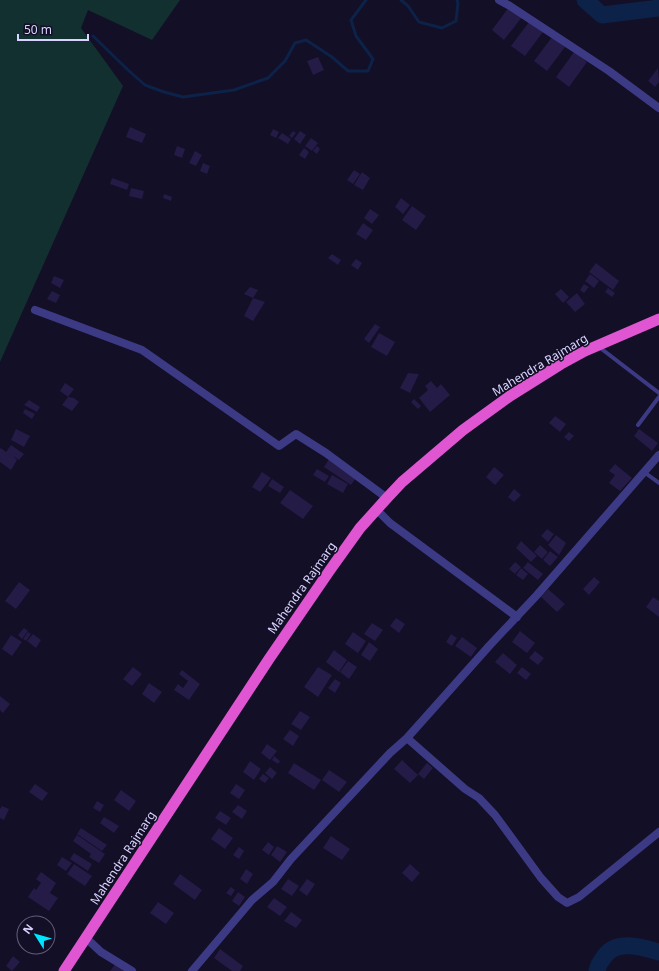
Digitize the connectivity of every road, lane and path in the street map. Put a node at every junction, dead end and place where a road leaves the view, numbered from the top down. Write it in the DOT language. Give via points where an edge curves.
graph roads {
  1 [pos="499,0"];
  2 [pos="659,108"];
  3 [pos="35,310"];
  4 [pos="659,319"];
  5 [pos="598,346"];
  6 [pos="659,394"];
  7 [pos="659,397"];
  8 [pos="638,425"];
  9 [pos="659,455"];
  10 [pos="644,472"];
  11 [pos="659,483"];
  12 [pos="387,498"];
  13 [pos="377,510"];
  14 [pos="517,616"];
  15 [pos="407,738"];
  16 [pos="659,832"];
  17 [pos="86,938"];
  18 [pos="64,971"];
  19 [pos="132,971"];
  20 [pos="192,971"];
  1 -- 2 [label="street" via="609,71"];
  3 -- 12 [label="street" via="142,350 279,446 296,434"];
  4 -- 5 [label="highway, Mahendra Rajmarg"];
  5 -- 6 [label="lane"];
  5 -- 12 [label="highway, Mahendra Rajmarg" via="561,364 486,412 402,482"];
  7 -- 8 [label="lane"];
  9 -- 10 [label="street"];
  10 -- 11 [label="lane"];
  10 -- 14 [label="street"];
  12 -- 13 [label="highway, Mahendra Rajmarg"];
  13 -- 14 [label="street" via="390,523"];
  13 -- 17 [label="highway, Mahendra Rajmarg" via="360,528 269,659"];
  14 -- 15 [label="street"];
  15 -- 16 [label="street" via="465,789 479,798 495,815 541,878 567,904"];
  15 -- 20 [label="street" via="291,859 273,882 252,900"];
  17 -- 18 [label="highway, Mahendra Rajmarg"];
  17 -- 19 [label="street" via="101,952"];
}
